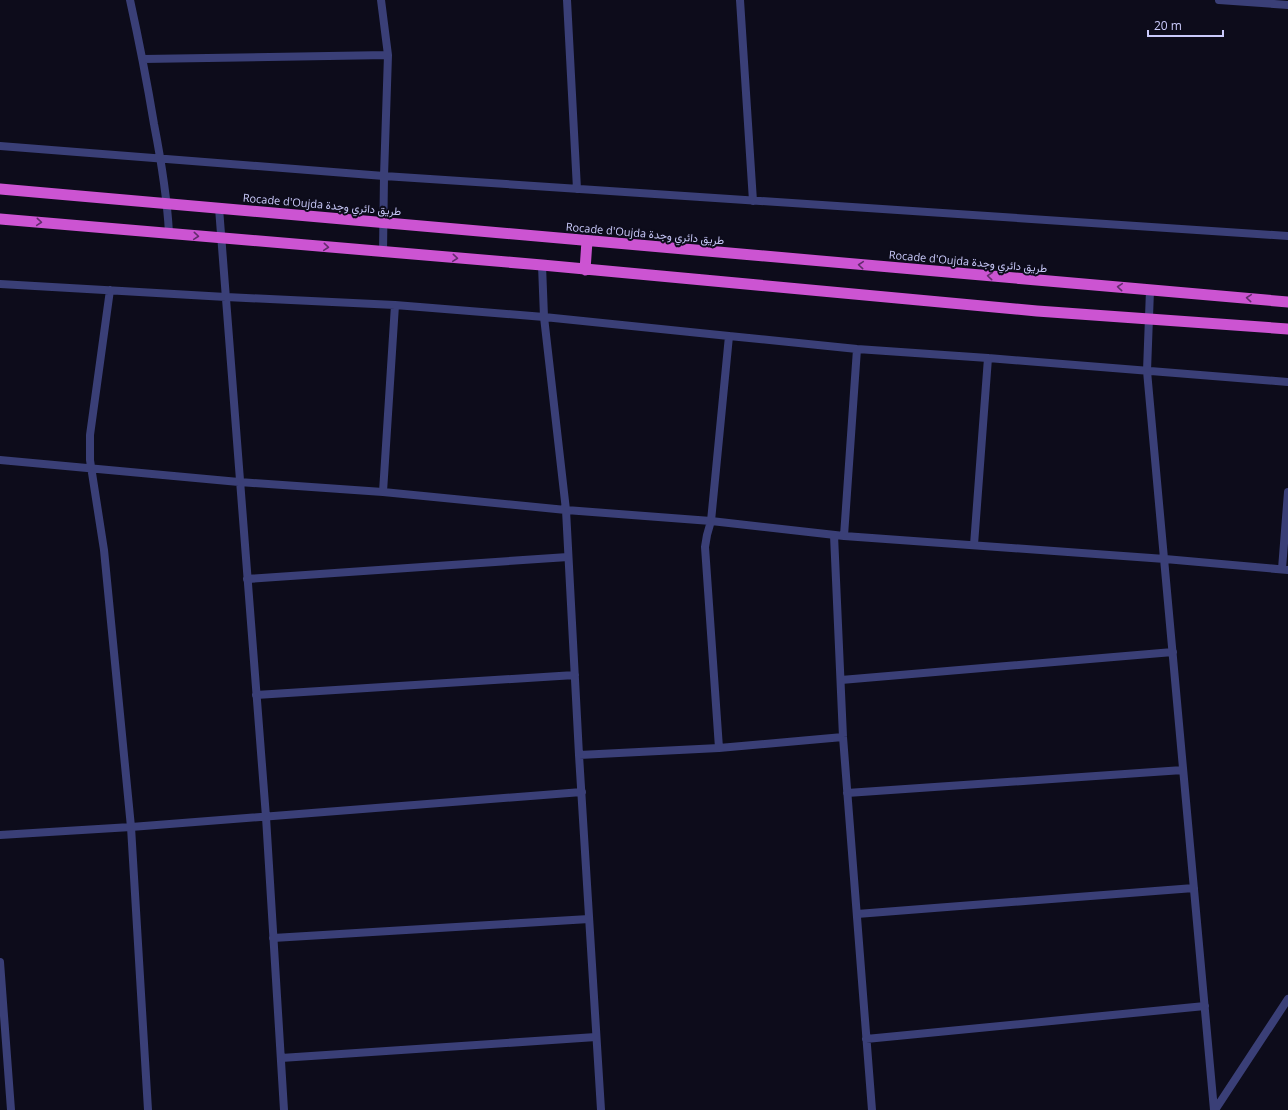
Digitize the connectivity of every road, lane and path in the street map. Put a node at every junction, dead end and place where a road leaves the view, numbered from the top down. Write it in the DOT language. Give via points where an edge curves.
graph roads {
  1 [pos="130,0"];
  2 [pos="381,0"];
  3 [pos="567,0"];
  4 [pos="740,0"];
  5 [pos="1219,0"];
  6 [pos="1288,5"];
  7 [pos="388,55"];
  8 [pos="143,59"];
  9 [pos="0,146"];
  10 [pos="161,158"];
  11 [pos="384,176"];
  12 [pos="0,189"];
  13 [pos="577,189"];
  14 [pos="753,201"];
  15 [pos="168,204"];
  16 [pos="219,208"];
  17 [pos="0,219"];
  18 [pos="384,223"];
  19 [pos="169,233"];
  20 [pos="1288,236"];
  21 [pos="221,238"];
  22 [pos="587,240"];
  23 [pos="383,252"];
  24 [pos="542,266"];
  25 [pos="585,270"];
  26 [pos="0,284"];
  27 [pos="110,290"];
  28 [pos="1150,290"];
  29 [pos="226,297"];
  30 [pos="1288,302"];
  31 [pos="395,305"];
  32 [pos="544,316"];
  33 [pos="1149,318"];
  34 [pos="1288,329"];
  35 [pos="729,336"];
  36 [pos="857,349"];
  37 [pos="988,358"];
  38 [pos="1147,371"];
  39 [pos="1288,382"];
  40 [pos="0,460"];
  41 [pos="91,469"];
  42 [pos="239,482"];
  43 [pos="383,492"];
  44 [pos="1288,492"];
  45 [pos="566,510"];
  46 [pos="711,521"];
  47 [pos="834,535"];
  48 [pos="844,536"];
  49 [pos="974,545"];
  50 [pos="568,557"];
  51 [pos="1165,559"];
  52 [pos="1285,569"];
  53 [pos="247,579"];
  54 [pos="1173,652"];
  55 [pos="575,675"];
  56 [pos="841,680"];
  57 [pos="256,695"];
  58 [pos="843,737"];
  59 [pos="719,748"];
  60 [pos="579,755"];
  61 [pos="1183,770"];
  62 [pos="582,792"];
  63 [pos="847,793"];
  64 [pos="266,817"];
  65 [pos="131,827"];
  66 [pos="0,835"];
  67 [pos="1194,888"];
  68 [pos="857,914"];
  69 [pos="589,919"];
  70 [pos="273,938"];
  71 [pos="0,962"];
  72 [pos="1288,999"];
  73 [pos="1205,1006"];
  74 [pos="596,1037"];
  75 [pos="866,1039"];
  76 [pos="281,1058"];
  77 [pos="11,1110"];
  78 [pos="148,1110"];
  79 [pos="284,1110"];
  80 [pos="601,1110"];
  81 [pos="872,1110"];
  82 [pos="1215,1110"];
  1 -- 8 [label="street"];
  2 -- 7 [label="street"];
  3 -- 13 [label="street"];
  4 -- 14 [label="street"];
  5 -- 6 [label="street"];
  7 -- 8 [label="street"];
  7 -- 11 [label="street"];
  8 -- 10 [label="street"];
  9 -- 10 [label="street"];
  10 -- 11 [label="street"];
  10 -- 15 [label="street"];
  11 -- 13 [label="street"];
  11 -- 18 [label="street"];
  12 -- 15 [label="highway, Rocade d'Oujda طريق دائري وجدة"];
  13 -- 14 [label="street"];
  14 -- 20 [label="street"];
  15 -- 16 [label="highway, Rocade d'Oujda طريق دائري وجدة"];
  15 -- 19 [label="street"];
  16 -- 18 [label="highway, Rocade d'Oujda طريق دائري وجدة"];
  16 -- 21 [label="street"];
  17 -- 19 [label="highway, one-way"];
  18 -- 22 [label="highway, Rocade d'Oujda طريق دائري وجدة"];
  18 -- 23 [label="street"];
  19 -- 21 [label="highway, one-way"];
  21 -- 23 [label="highway, one-way"];
  21 -- 29 [label="street"];
  22 -- 25 [label="highway"];
  28 -- 22 [label="highway, Rocade d'Oujda طريق دائري وجدة, one-way"];
  23 -- 24 [label="highway, one-way"];
  24 -- 25 [label="highway"];
  24 -- 32 [label="street"];
  25 -- 33 [label="highway" via="1038,311"];
  26 -- 27 [label="street"];
  27 -- 29 [label="street"];
  27 -- 41 [label="street" via="90,435"];
  30 -- 28 [label="highway, Rocade d'Oujda طريق دائري وجدة, one-way"];
  28 -- 33 [label="street"];
  29 -- 31 [label="street"];
  29 -- 42 [label="street"];
  31 -- 32 [label="street"];
  31 -- 43 [label="street"];
  32 -- 35 [label="street"];
  32 -- 45 [label="street"];
  33 -- 34 [label="highway"];
  33 -- 38 [label="street"];
  35 -- 36 [label="street"];
  35 -- 46 [label="street"];
  36 -- 37 [label="street"];
  36 -- 48 [label="street"];
  37 -- 38 [label="street"];
  37 -- 49 [label="street"];
  38 -- 39 [label="street"];
  38 -- 51 [label="street"];
  40 -- 41 [label="street"];
  41 -- 42 [label="street"];
  41 -- 65 [label="street" via="104,550"];
  42 -- 43 [label="street"];
  42 -- 53 [label="street"];
  43 -- 45 [label="street"];
  44 -- 52 [label="street"];
  45 -- 46 [label="street"];
  45 -- 50 [label="street"];
  46 -- 47 [label="street"];
  46 -- 59 [label="street" via="705,547"];
  47 -- 48 [label="street"];
  47 -- 56 [label="street"];
  48 -- 49 [label="street"];
  49 -- 51 [label="street"];
  50 -- 53 [label="street"];
  50 -- 55 [label="street"];
  51 -- 52 [label="street"];
  51 -- 54 [label="street"];
  53 -- 57 [label="street"];
  54 -- 56 [label="street"];
  54 -- 61 [label="street"];
  55 -- 57 [label="street"];
  55 -- 60 [label="street"];
  56 -- 58 [label="street"];
  57 -- 64 [label="street"];
  58 -- 59 [label="street"];
  58 -- 63 [label="street"];
  59 -- 60 [label="street"];
  60 -- 62 [label="street"];
  61 -- 63 [label="street"];
  61 -- 67 [label="street"];
  62 -- 64 [label="street"];
  62 -- 69 [label="street"];
  63 -- 68 [label="street"];
  64 -- 65 [label="street"];
  64 -- 70 [label="street"];
  65 -- 66 [label="street"];
  65 -- 78 [label="street"];
  67 -- 68 [label="street"];
  67 -- 73 [label="street"];
  68 -- 75 [label="street"];
  69 -- 70 [label="street"];
  69 -- 74 [label="street"];
  70 -- 76 [label="street"];
  71 -- 77 [label="street"];
  72 -- 82 [label="street"];
  73 -- 75 [label="street"];
  73 -- 82 [label="street"];
  74 -- 76 [label="street"];
  74 -- 80 [label="street"];
  75 -- 81 [label="street"];
  76 -- 79 [label="street"];
}
